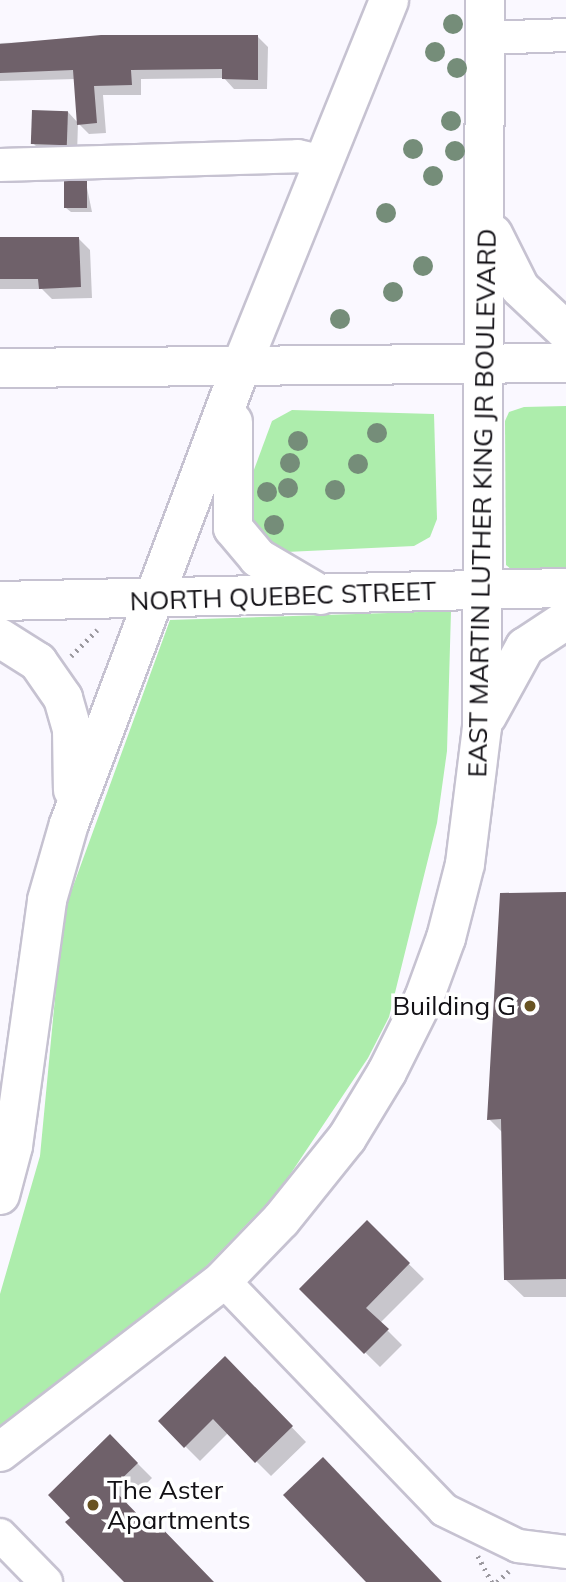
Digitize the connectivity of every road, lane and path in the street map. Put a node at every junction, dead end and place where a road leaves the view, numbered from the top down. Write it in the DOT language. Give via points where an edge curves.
graph roads {
  1 [pos="389,0"];
  2 [pos="485,0"];
  3 [pos="566,36"];
  4 [pos="485,38"];
  5 [pos="325,162"];
  6 [pos="0,165"];
  7 [pos="487,219"];
  8 [pos="566,331"];
  9 [pos="566,363"];
  10 [pos="485,365"];
  11 [pos="0,368"];
  12 [pos="240,370"];
  13 [pos="566,588"];
  14 [pos="485,590"];
  15 [pos="321,595"];
  16 [pos="153,600"];
  17 [pos="0,601"];
  18 [pos="566,620"];
  19 [pos="99,623"];
  20 [pos="0,638"];
  21 [pos="66,660"];
  22 [pos="482,727"];
  23 [pos="73,813"];
  24 [pos="0,1195"];
  25 [pos="223,1280"];
  26 [pos="0,1452"];
  27 [pos="0,1535"];
  28 [pos="566,1552"];
  29 [pos="509,1571"];
  30 [pos="46,1582"];
  31 [pos="497,1582"];
  1 -- 5 [label="main road"];
  2 -- 4 [label="main road, EAST MARTIN LUTHER KING JR BOULEVARD"];
  3 -- 4 [label="street"];
  4 -- 7 [label="main road, EAST MARTIN LUTHER KING JR BOULEVARD"];
  5 -- 6 [label="street" via="298,156"];
  5 -- 12 [label="main road"];
  7 -- 8 [label="main road" via="520,288"];
  7 -- 10 [label="main road, EAST MARTIN LUTHER KING JR BOULEVARD"];
  9 -- 10 [label="main road"];
  10 -- 12 [label="main road"];
  10 -- 14 [label="main road, EAST MARTIN LUTHER KING JR BOULEVARD"];
  11 -- 12 [label="main road"];
  12 -- 15 [label="main road" via="229,469 233,528 258,558"];
  12 -- 16 [label="main road"];
  13 -- 14 [label="main road, NORTH QUEBEC STREET"];
  14 -- 15 [label="main road, NORTH QUEBEC STREET"];
  14 -- 22 [label="main road, EAST MARTIN LUTHER KING JR BOULEVARD"];
  15 -- 16 [label="main road, NORTH QUEBEC STREET"];
  16 -- 17 [label="main road, NORTH QUEBEC STREET"];
  16 -- 23 [label="main road"];
  18 -- 22 [label="main road" via="525,647"];
  19 -- 21 [label="path" via="93,640"];
  20 -- 23 [label="main road" via="38,662 66,705"];
  22 -- 25 [label="main road, EAST MARTIN LUTHER KING JR BOULEVARD" via="465,864 424,998 347,1138"];
  23 -- 24 [label="main road" via="47,900 13,1146"];
  25 -- 26 [label="main road, EAST MARTIN LUTHER KING JR BOULEVARD"];
  25 -- 28 [label="street" via="444,1510 518,1546"];
  27 -- 30 [label="street"];
  29 -- 31 [label="path"];
}
